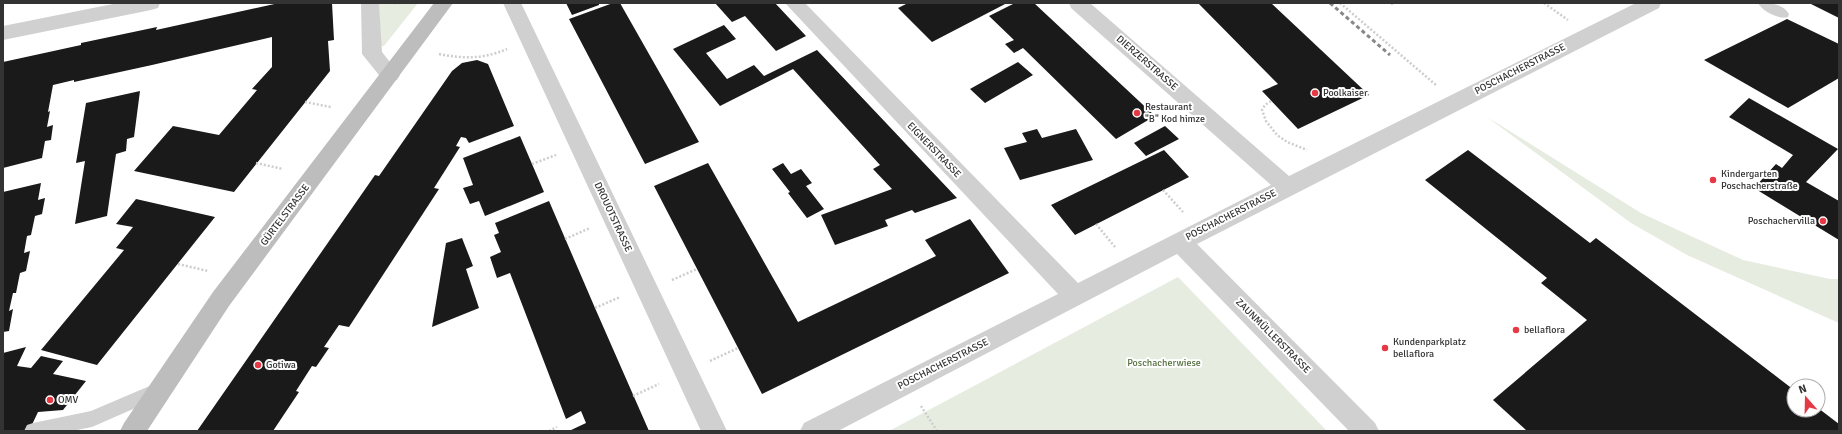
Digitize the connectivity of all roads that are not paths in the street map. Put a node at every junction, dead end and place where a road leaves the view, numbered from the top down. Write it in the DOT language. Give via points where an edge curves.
graph roads {
  1 [pos="151,3"];
  2 [pos="370,3"];
  3 [pos="444,3"];
  4 [pos="512,3"];
  5 [pos="794,3"];
  6 [pos="1078,3"];
  7 [pos="1652,3"];
  8 [pos="1764,3"];
  9 [pos="1783,14"];
  10 [pos="3,33"];
  11 [pos="390,75"];
  12 [pos="1288,187"];
  13 [pos="1180,242"];
  14 [pos="1075,296"];
  15 [pos="160,390"];
  16 [pos="41,431"];
  17 [pos="133,431"];
  18 [pos="714,431"];
  19 [pos="813,431"];
  20 [pos="1366,431"];
  1 -- 10 [label="street"];
  2 -- 11 [label="street" via="372,54"];
  3 -- 11 [label="main road, GÜRTELSTRASSE"];
  4 -- 18 [label="street, DROUOTSTRASSE"];
  5 -- 14 [label="street, EIGNERSTRASSE"];
  6 -- 12 [label="street, DIERZERSTRASSE"];
  7 -- 12 [label="street, POSCHACHERSTRASSE"];
  8 -- 9 [label="lane"];
  11 -- 15 [label="main road, GÜRTELSTRASSE" via="221,299"];
  12 -- 13 [label="street, POSCHACHERSTRASSE"];
  13 -- 14 [label="street, POSCHACHERSTRASSE"];
  13 -- 20 [label="street, ZAUNMÜLLERSTRASSE"];
  14 -- 19 [label="street, POSCHACHERSTRASSE"];
  15 -- 16 [label="lane" via="92,420"];
  15 -- 17 [label="main road, GÜRTELSTRASSE"];
}
